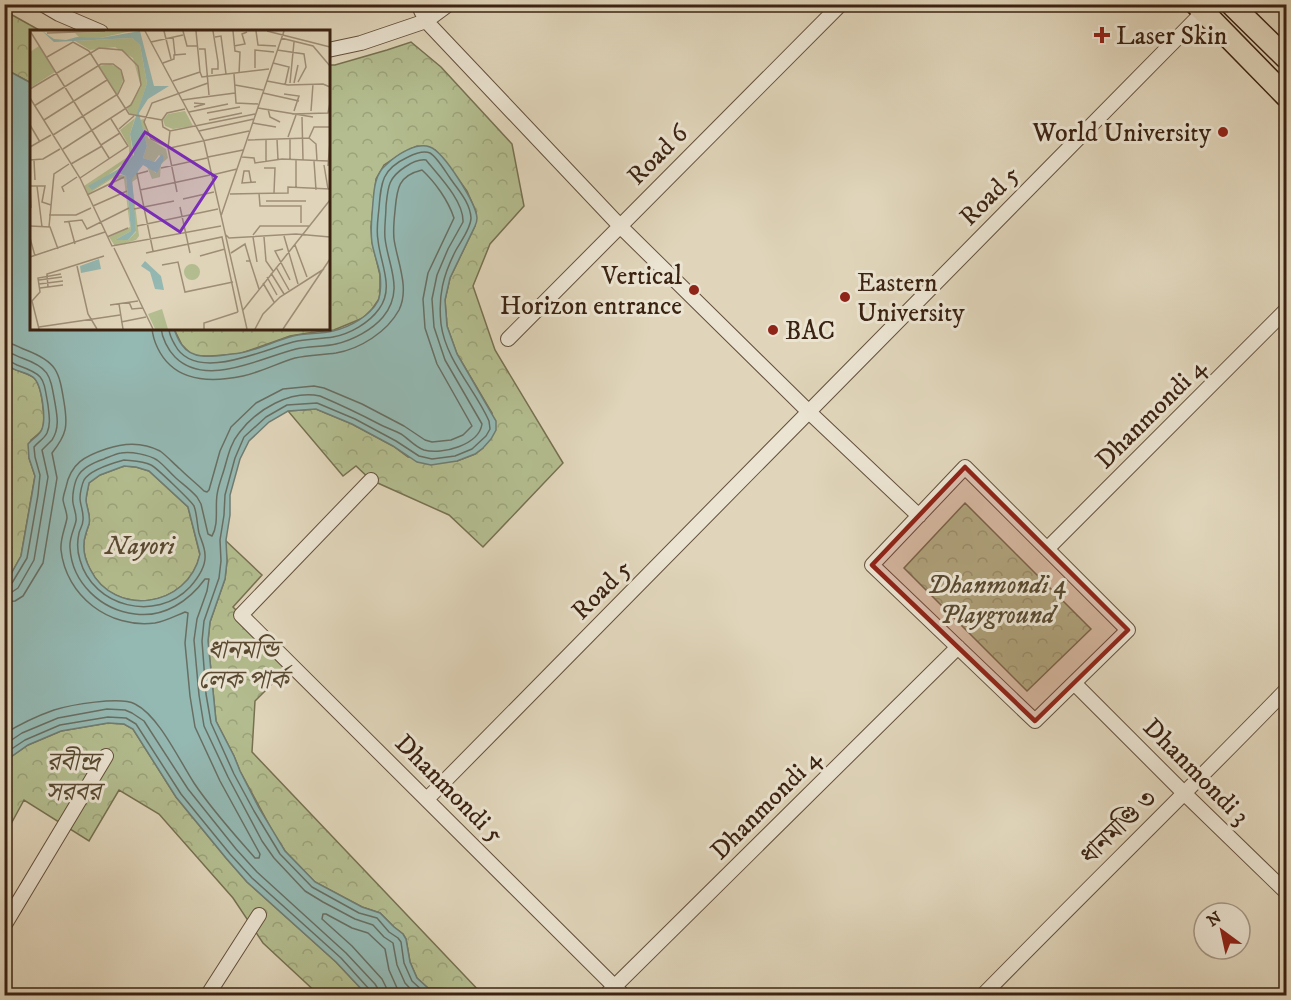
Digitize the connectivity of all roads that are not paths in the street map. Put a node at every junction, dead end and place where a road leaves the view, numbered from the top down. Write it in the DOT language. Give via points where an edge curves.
graph roads {
  1 [pos="42,4"];
  2 [pos="418,4"];
  3 [pos="449,4"];
  4 [pos="841,4"];
  5 [pos="1231,4"];
  6 [pos="1199,8"];
  7 [pos="426,21"];
  8 [pos="96,30"];
  9 [pos="330,50"];
  10 [pos="1287,58"];
  11 [pos="1287,96"];
  12 [pos="620,226"];
  13 [pos="1287,310"];
  14 [pos="508,339"];
  15 [pos="809,412"];
  16 [pos="371,480"];
  17 [pos="919,516"];
  18 [pos="1047,549"];
  19 [pos="957,646"];
  20 [pos="1074,683"];
  21 [pos="1287,690"];
  22 [pos="106,756"];
  23 [pos="1185,794"];
  24 [pos="427,799"];
  25 [pos="1287,892"];
  26 [pos="259,915"];
  27 [pos="4,926"];
  28 [pos="615,992"];
  29 [pos="207,996"];
  30 [pos="982,996"];
  1 -- 8 [label="street"];
  2 -- 7 [label="street"];
  3 -- 7 [label="street"];
  4 -- 12 [label="street, Road 6"];
  5 -- 10 [label="highway"];
  6 -- 11 [label="highway"];
  6 -- 15 [label="street, Road 5"];
  7 -- 9 [label="street"];
  7 -- 12 [label="street"];
  12 -- 14 [label="street, Road 6"];
  12 -- 15 [label="street"];
  13 -- 18 [label="street, Dhanmondi 4"];
  15 -- 17 [label="street"];
  15 -- 24 [label="street, Road 5"];
  16 -- 24 [label="street, Dhanmondi 5" via="241,615"];
  17 -- 18 [label="street" via="965,467"];
  17 -- 19 [label="street" via="872,565"];
  18 -- 20 [label="street" via="1128,630"];
  19 -- 20 [label="street" via="1035,721"];
  19 -- 28 [label="street, Dhanmondi 4"];
  20 -- 23 [label="street, Dhanmondi 3"];
  21 -- 23 [label="street, ধানমণ্ডি ৩"];
  22 -- 27 [label="street"];
  23 -- 25 [label="street, Dhanmondi 3"];
  23 -- 30 [label="street, ধানমণ্ডি ৩"];
  24 -- 28 [label="street, Dhanmondi 5"];
  26 -- 29 [label="street"];
}
